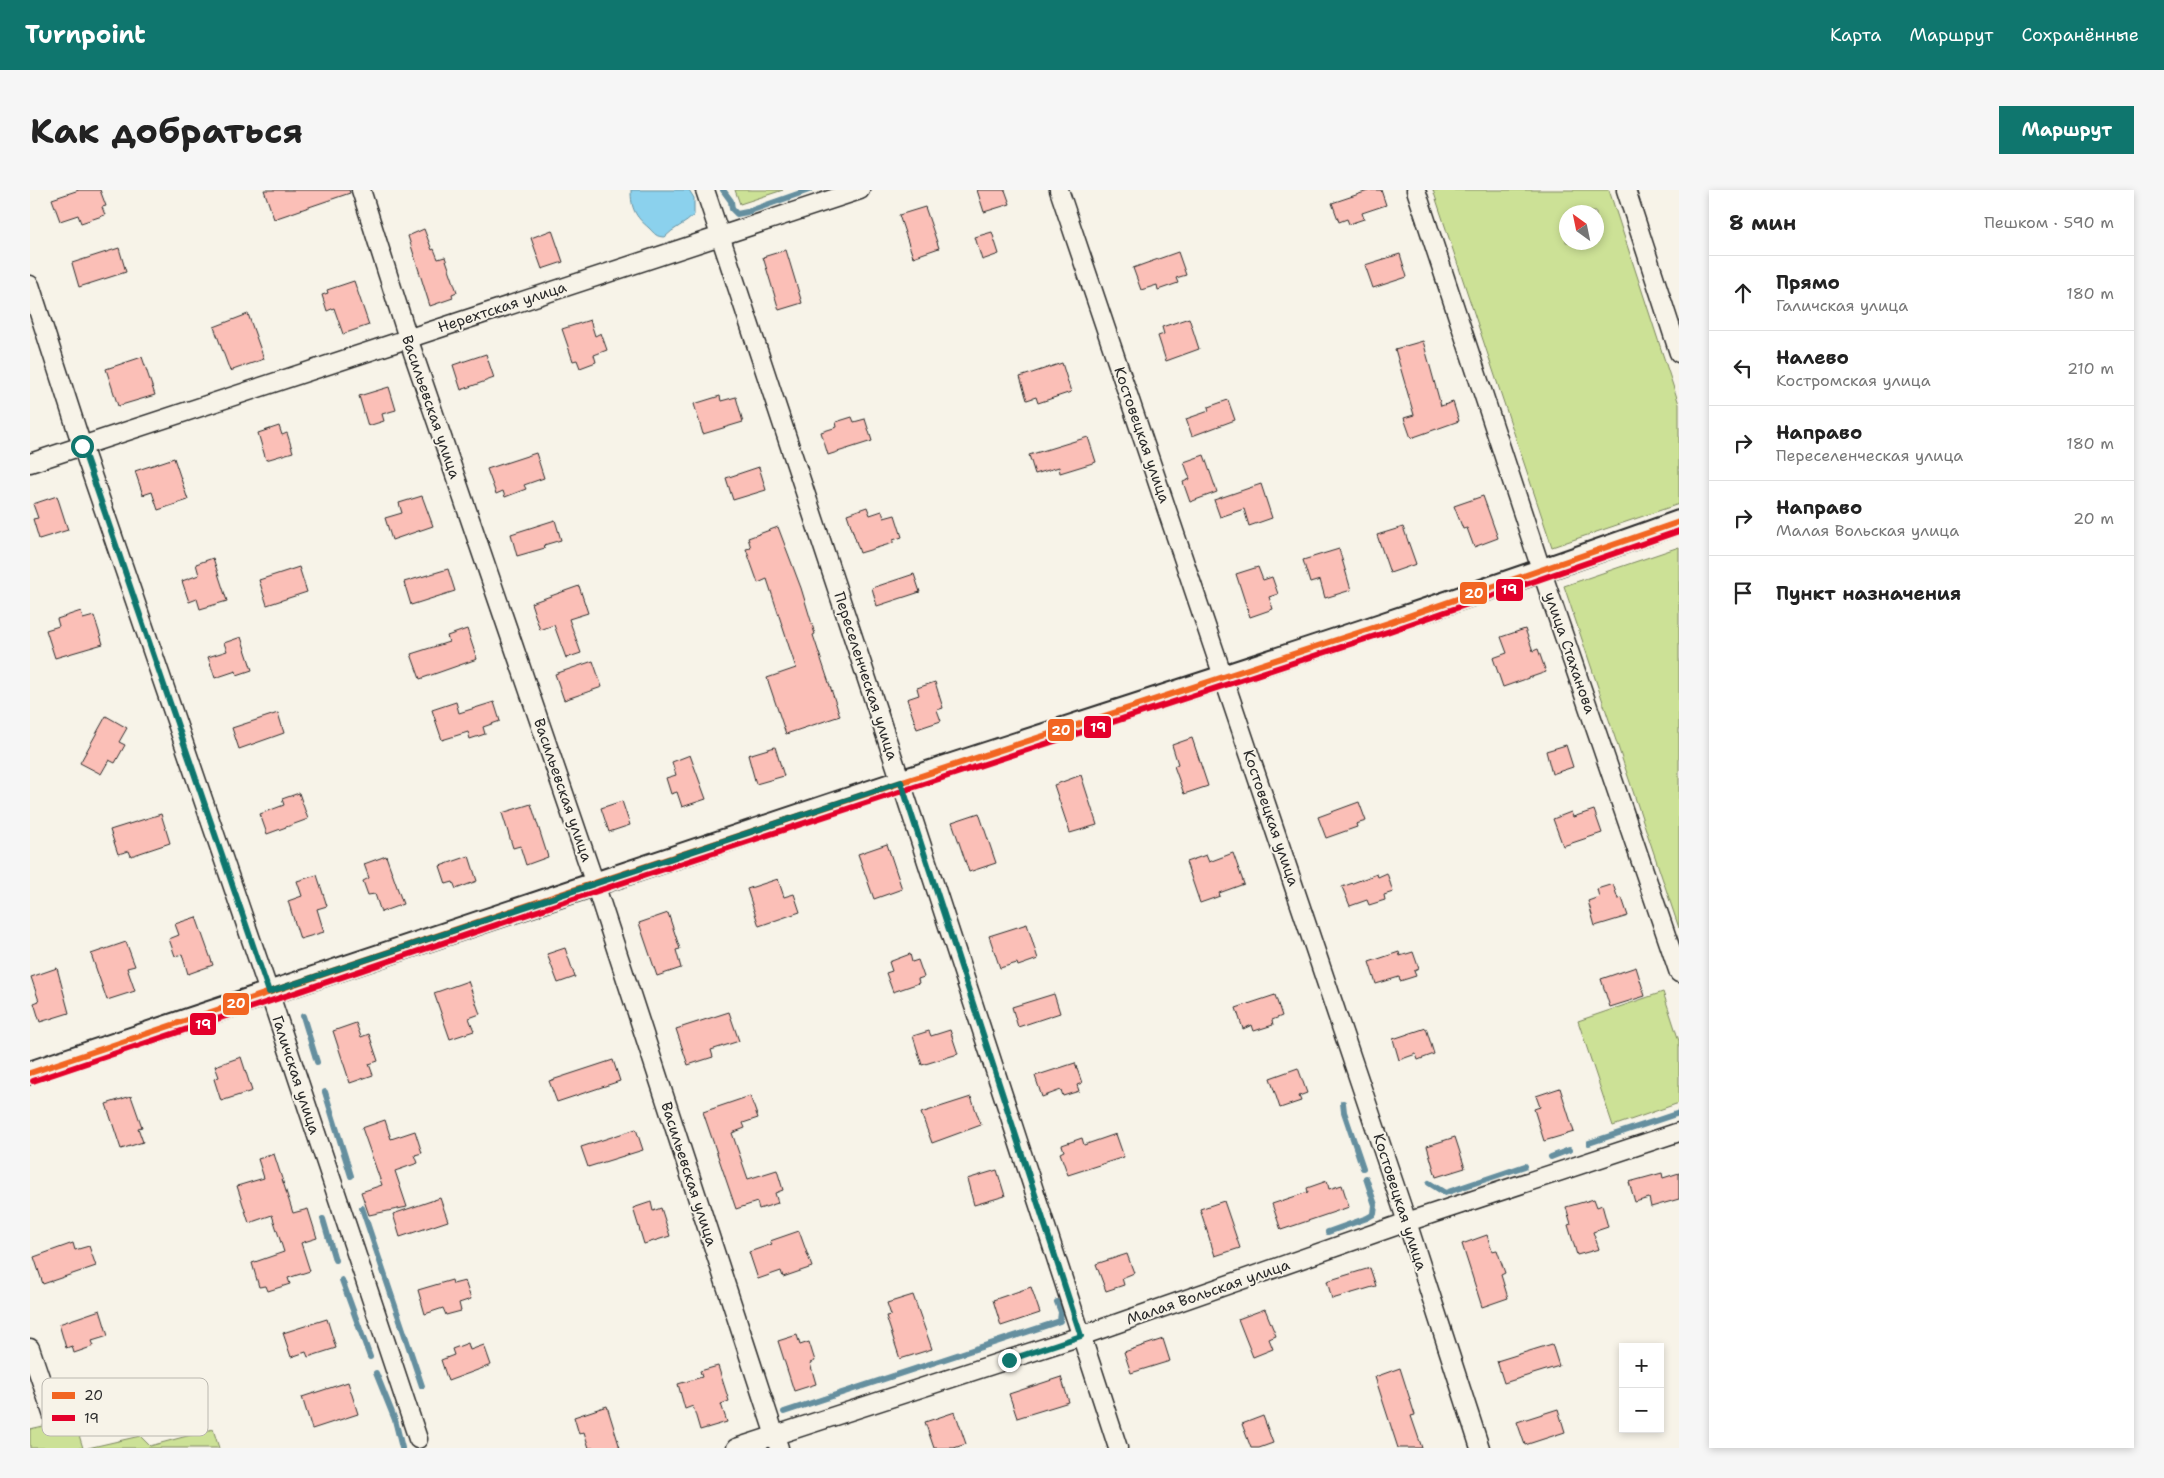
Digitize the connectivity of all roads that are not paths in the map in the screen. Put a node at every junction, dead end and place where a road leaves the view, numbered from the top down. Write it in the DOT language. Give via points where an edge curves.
graph roads {
  1 [pos="361,190"];
  2 [pos="705,190"];
  3 [pos="860,190"];
  4 [pos="1059,190"];
  5 [pos="1416,190"];
  6 [pos="1626,190"];
  7 [pos="720,237"];
  8 [pos="30,284"];
  9 [pos="408,338"];
  10 [pos="1679,353"];
  11 [pos="82,446"];
  12 [pos="30,463"];
  13 [pos="1679,522"];
  14 [pos="1542,572"];
  15 [pos="1224,678"];
  16 [pos="901,782"];
  17 [pos="595,884"];
  18 [pos="1679,973"];
  19 [pos="269,992"];
  20 [pos="30,1073"];
  21 [pos="1679,1132"];
  22 [pos="1407,1222"];
  23 [pos="1081,1336"];
  24 [pos="30,1348"];
  25 [pos="42,1383"];
  26 [pos="418,1439"];
  27 [pos="777,1442"];
  28 [pos="736,1448"];
  29 [pos="1118,1448"];
  30 [pos="1480,1448"];
  1 -- 9 [label="street, Васильевская улица"];
  2 -- 7 [label="street, Переселенческая улица"];
  3 -- 7 [label="street, Нерехтская улица"];
  4 -- 15 [label="street, Костовецкая улица"];
  5 -- 14 [label="street, улица Стаханова"];
  6 -- 10 [label="street"];
  7 -- 9 [label="street, Нерехтская улица"];
  7 -- 16 [label="street, Переселенческая улица"];
  8 -- 11 [label="street, Галичская улица"];
  9 -- 11 [label="street, Нерехтская улица"];
  9 -- 17 [label="street, Васильевская улица"];
  11 -- 12 [label="street, Нерехтская улица"];
  11 -- 19 [label="street, Галичская улица"];
  13 -- 14 [label="street"];
  14 -- 15 [label="street"];
  14 -- 18 [label="street, улица Стаханова"];
  15 -- 16 [label="street"];
  15 -- 22 [label="street, Костовецкая улица"];
  16 -- 17 [label="street"];
  16 -- 23 [label="street, Переселенческая улица"];
  17 -- 19 [label="street"];
  17 -- 27 [label="street, Васильевская улица"];
  19 -- 20 [label="street"];
  19 -- 26 [label="street, Галичская улица"];
  21 -- 22 [label="street, Малая Вольская улица"];
  22 -- 23 [label="street, Малая Вольская улица"];
  22 -- 30 [label="street, Костовецкая улица"];
  23 -- 27 [label="street, Малая Вольская улица"];
  23 -- 29 [label="street, Переселенческая улица"];
  24 -- 25 [label="street"];
  27 -- 28 [label="street, Малая Вольская улица"];
}
